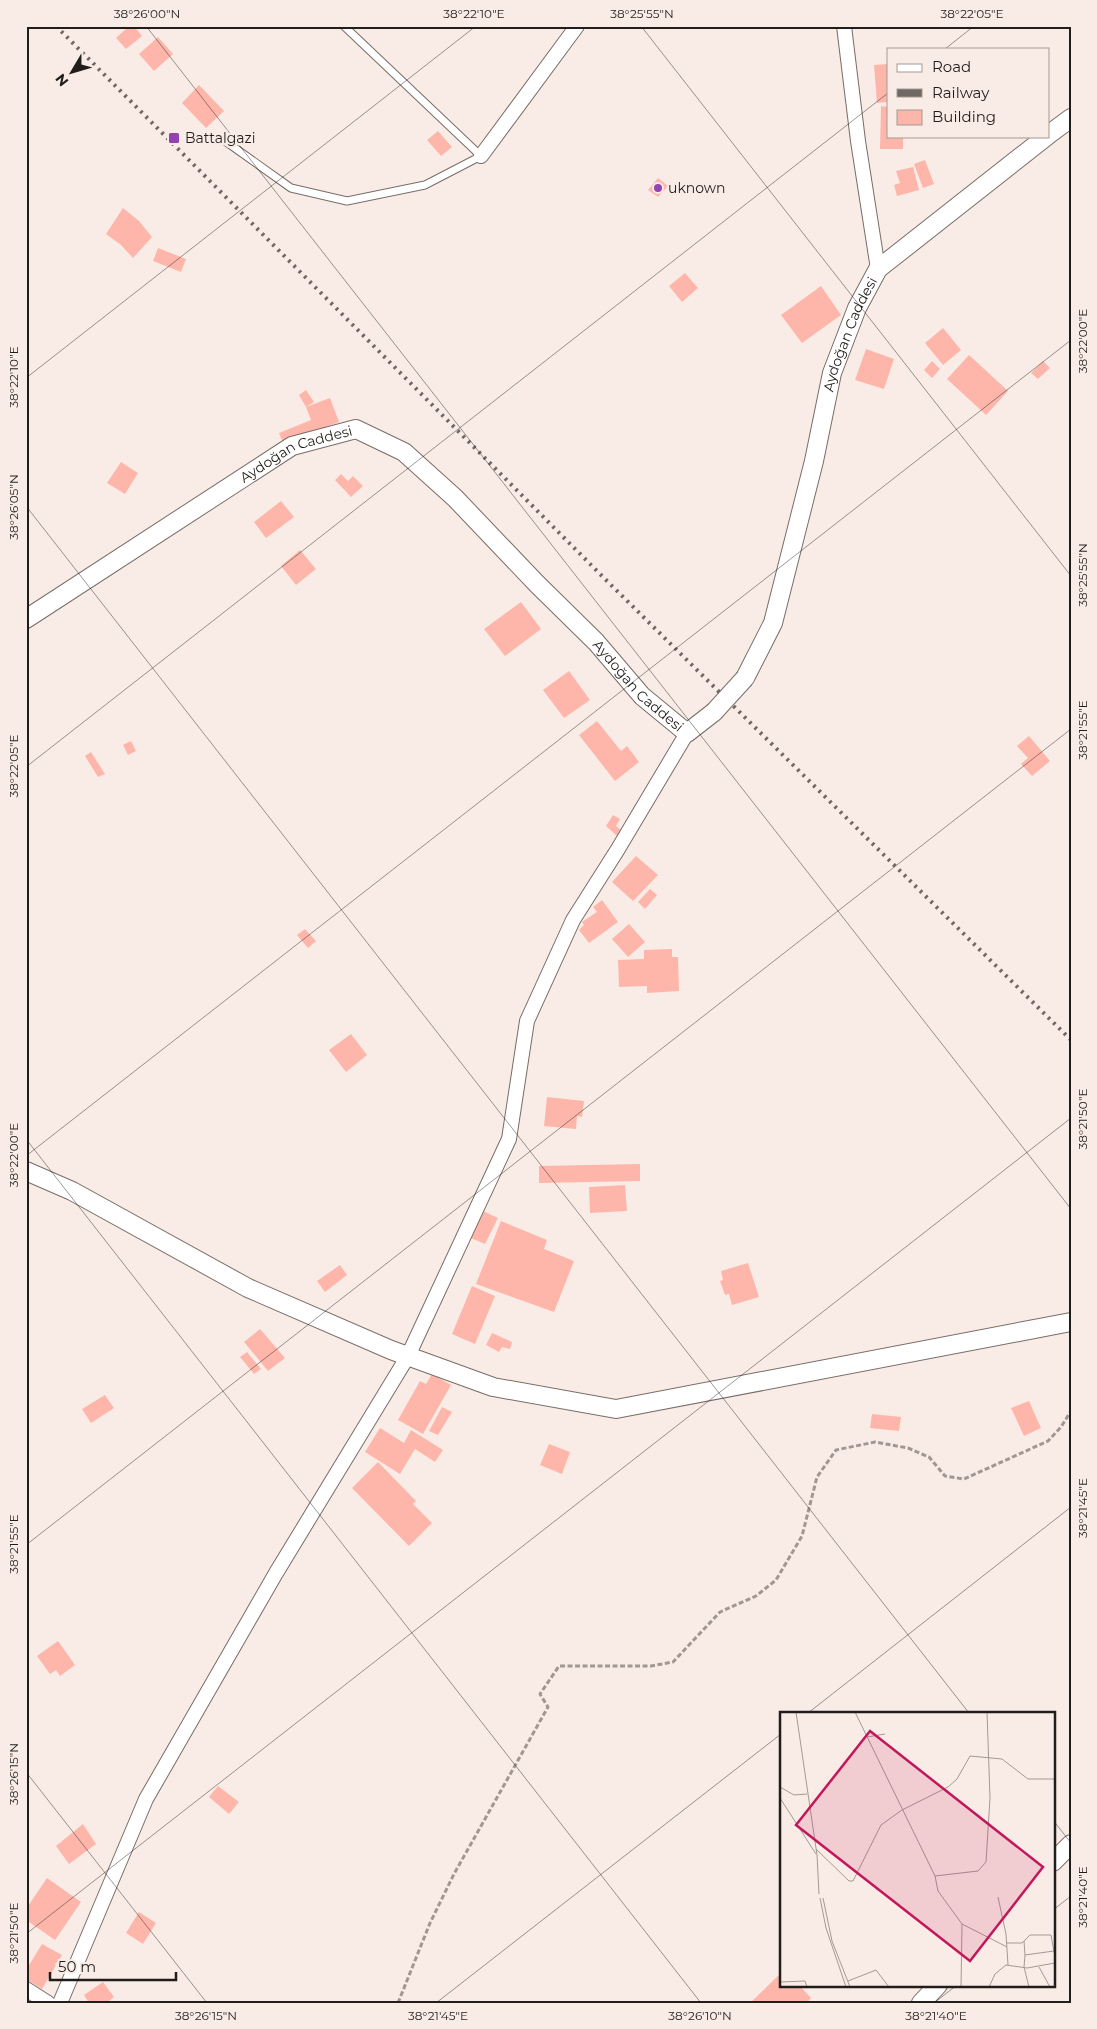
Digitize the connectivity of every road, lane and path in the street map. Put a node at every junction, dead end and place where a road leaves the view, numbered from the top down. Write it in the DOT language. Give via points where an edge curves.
graph roads {
  1 [pos="344,26"];
  2 [pos="577,26"];
  3 [pos="844,26"];
  4 [pos="1071,118"];
  5 [pos="1050,134"];
  6 [pos="1045,138"];
  7 [pos="225,141"];
  8 [pos="481,156"];
  9 [pos="878,269"];
  10 [pos="26,619"];
  11 [pos="687,733"];
  12 [pos="26,1171"];
  13 [pos="1071,1322"];
  14 [pos="408,1356"];
  15 [pos="1071,1411"];
  16 [pos="1071,1844"];
  17 [pos="1054,1861"];
  18 [pos="937,1986"];
  19 [pos="26,1989"];
  20 [pos="48,2003"];
  21 [pos="60,2003"];
  22 [pos="398,2003"];
  23 [pos="921,2003"];
  1 -- 8 [label="lane"];
  2 -- 8 [label="street"];
  3 -- 9 [label="street"];
  4 -- 5 [label="street, Aydoğan Caddesi"];
  6 -- 9 [label="street, Aydoğan Caddesi"];
  7 -- 8 [label="lane" via="291,188 347,201 425,185"];
  9 -- 11 [label="street, Aydoğan Caddesi, bridge" via="857,308 832,373 814,462 773,623 745,678 714,712"];
  10 -- 11 [label="street, Aydoğan Caddesi" via="292,446 356,428 404,452 455,498 596,642 642,696"];
  11 -- 14 [label="street" via="573,920 534,1004 527,1021 509,1139"];
  12 -- 14 [label="street" via="72,1191 248,1288"];
  13 -- 14 [label="street" via="616,1409 493,1387"];
  14 -- 21 [label="street" via="276,1573 146,1799"];
  15 -- 22 [label="path" via="1048,1441 964,1479 944,1476 929,1457 908,1448 875,1442 836,1450 817,1477 802,1536 776,1580 756,1596 720,1612 673,1662 651,1666 559,1666 540,1694 548,1707 442,1899"];
  16 -- 17 [label="street"];
  18 -- 23 [label="street"];
  19 -- 20 [label="street"];
}
